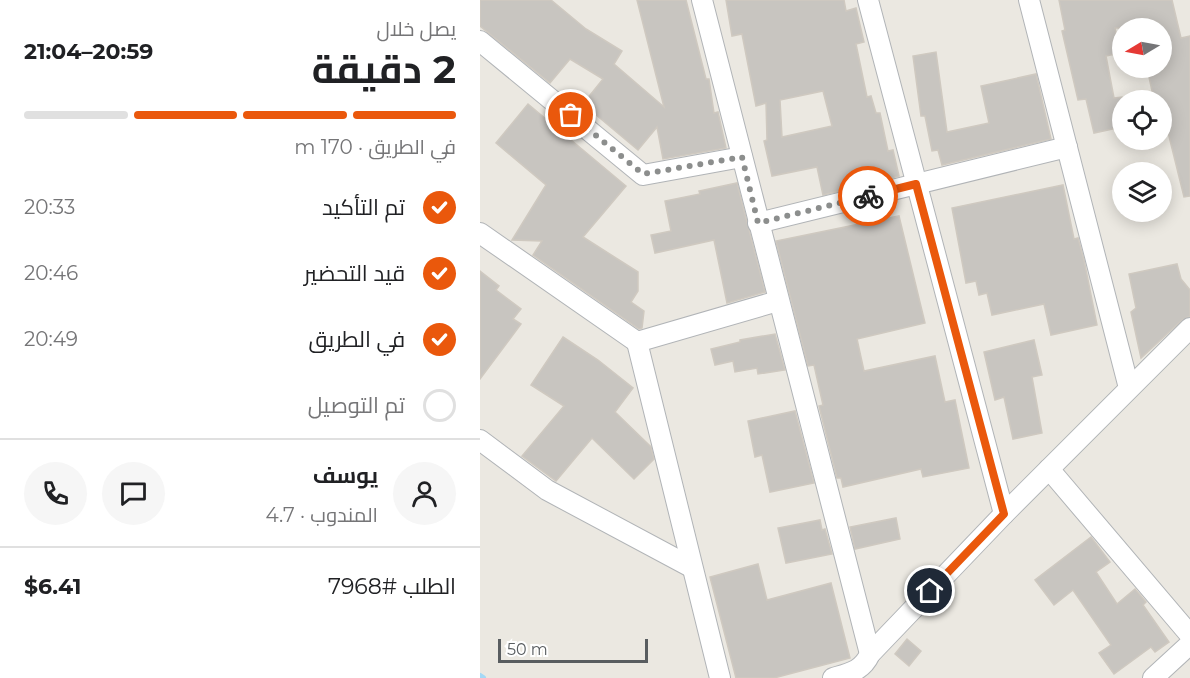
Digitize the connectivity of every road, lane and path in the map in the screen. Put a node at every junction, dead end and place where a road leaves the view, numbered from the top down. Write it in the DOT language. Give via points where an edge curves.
graph roads {
  1 [pos="702,0"];
  2 [pos="868,0"];
  3 [pos="1029,0"];
  4 [pos="480,41"];
  5 [pos="1066,147"];
  6 [pos="742,157"];
  7 [pos="916,184"];
  8 [pos="758,223"];
  9 [pos="480,233"];
  10 [pos="778,301"];
  11 [pos="1190,328"];
  12 [pos="637,342"];
  13 [pos="1130,388"];
  14 [pos="480,440"];
  15 [pos="1049,469"];
  16 [pos="1004,514"];
  17 [pos="691,567"];
  18 [pos="1190,634"];
  19 [pos="1190,644"];
  20 [pos="870,654"];
  21 [pos="720,678"];
  22 [pos="833,678"];
  23 [pos="1153,678"];
  1 -- 6 [label="street"];
  2 -- 7 [label="street"];
  3 -- 5 [label="street"];
  4 -- 6 [label="street" via="643,174"];
  5 -- 7 [label="street"];
  5 -- 13 [label="street"];
  6 -- 8 [label="street"];
  7 -- 8 [label="street"];
  7 -- 16 [label="street"];
  8 -- 10 [label="street"];
  9 -- 12 [label="street"];
  10 -- 12 [label="street"];
  10 -- 20 [label="street"];
  11 -- 13 [label="street"];
  12 -- 17 [label="street"];
  13 -- 15 [label="street"];
  14 -- 17 [label="street" via="547,490"];
  15 -- 16 [label="street"];
  15 -- 18 [label="street"];
  16 -- 20 [label="street"];
  17 -- 21 [label="street"];
  19 -- 23 [label="street"];
  20 -- 22 [label="street" via="857,671"];
}
